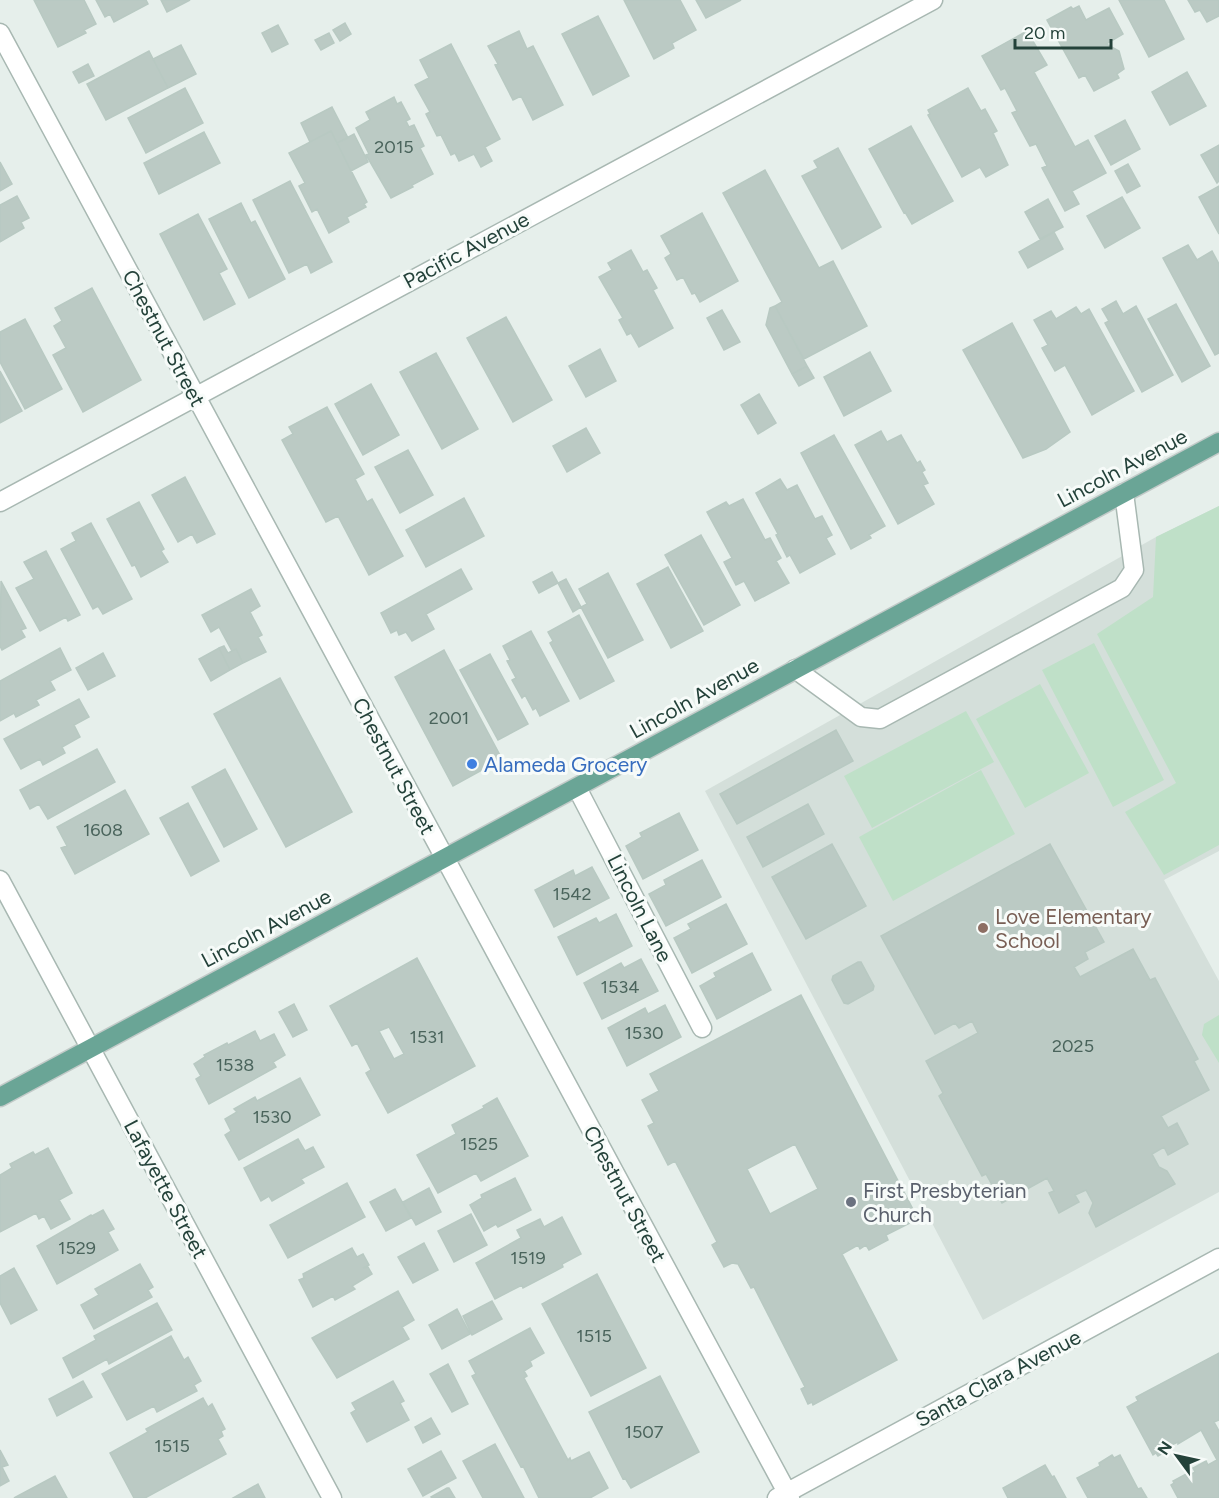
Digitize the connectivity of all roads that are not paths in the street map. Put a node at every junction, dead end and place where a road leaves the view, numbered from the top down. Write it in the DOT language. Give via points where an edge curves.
graph roads {
  1 [pos="933,0"];
  2 [pos="0,33"];
  3 [pos="195,397"];
  4 [pos="1219,442"];
  5 [pos="1124,493"];
  6 [pos="0,502"];
  7 [pos="795,669"];
  8 [pos="578,788"];
  9 [pos="444,859"];
  10 [pos="0,880"];
  11 [pos="702,1028"];
  12 [pos="91,1048"];
  13 [pos="0,1097"];
  14 [pos="1219,1258"];
  15 [pos="785,1496"];
  16 [pos="332,1498"];
  1 -- 3 [label="street, Pacific Avenue"];
  2 -- 3 [label="street, Chestnut Street"];
  3 -- 6 [label="street, Pacific Avenue"];
  3 -- 9 [label="street, Chestnut Street"];
  4 -- 5 [label="main road, Lincoln Avenue"];
  5 -- 7 [label="main road, Lincoln Avenue"];
  5 -- 7 [label="street" via="1134,570 1122,588 890,713 880,718 861,717"];
  7 -- 8 [label="main road, Lincoln Avenue"];
  8 -- 9 [label="main road, Lincoln Avenue"];
  8 -- 11 [label="street, Lincoln Lane"];
  9 -- 12 [label="main road, Lincoln Avenue"];
  9 -- 15 [label="street, Chestnut Street"];
  10 -- 12 [label="street, Lafayette Street"];
  12 -- 13 [label="main road, Lincoln Avenue"];
  12 -- 16 [label="street, Lafayette Street"];
  14 -- 15 [label="street, Santa Clara Avenue"];
}
